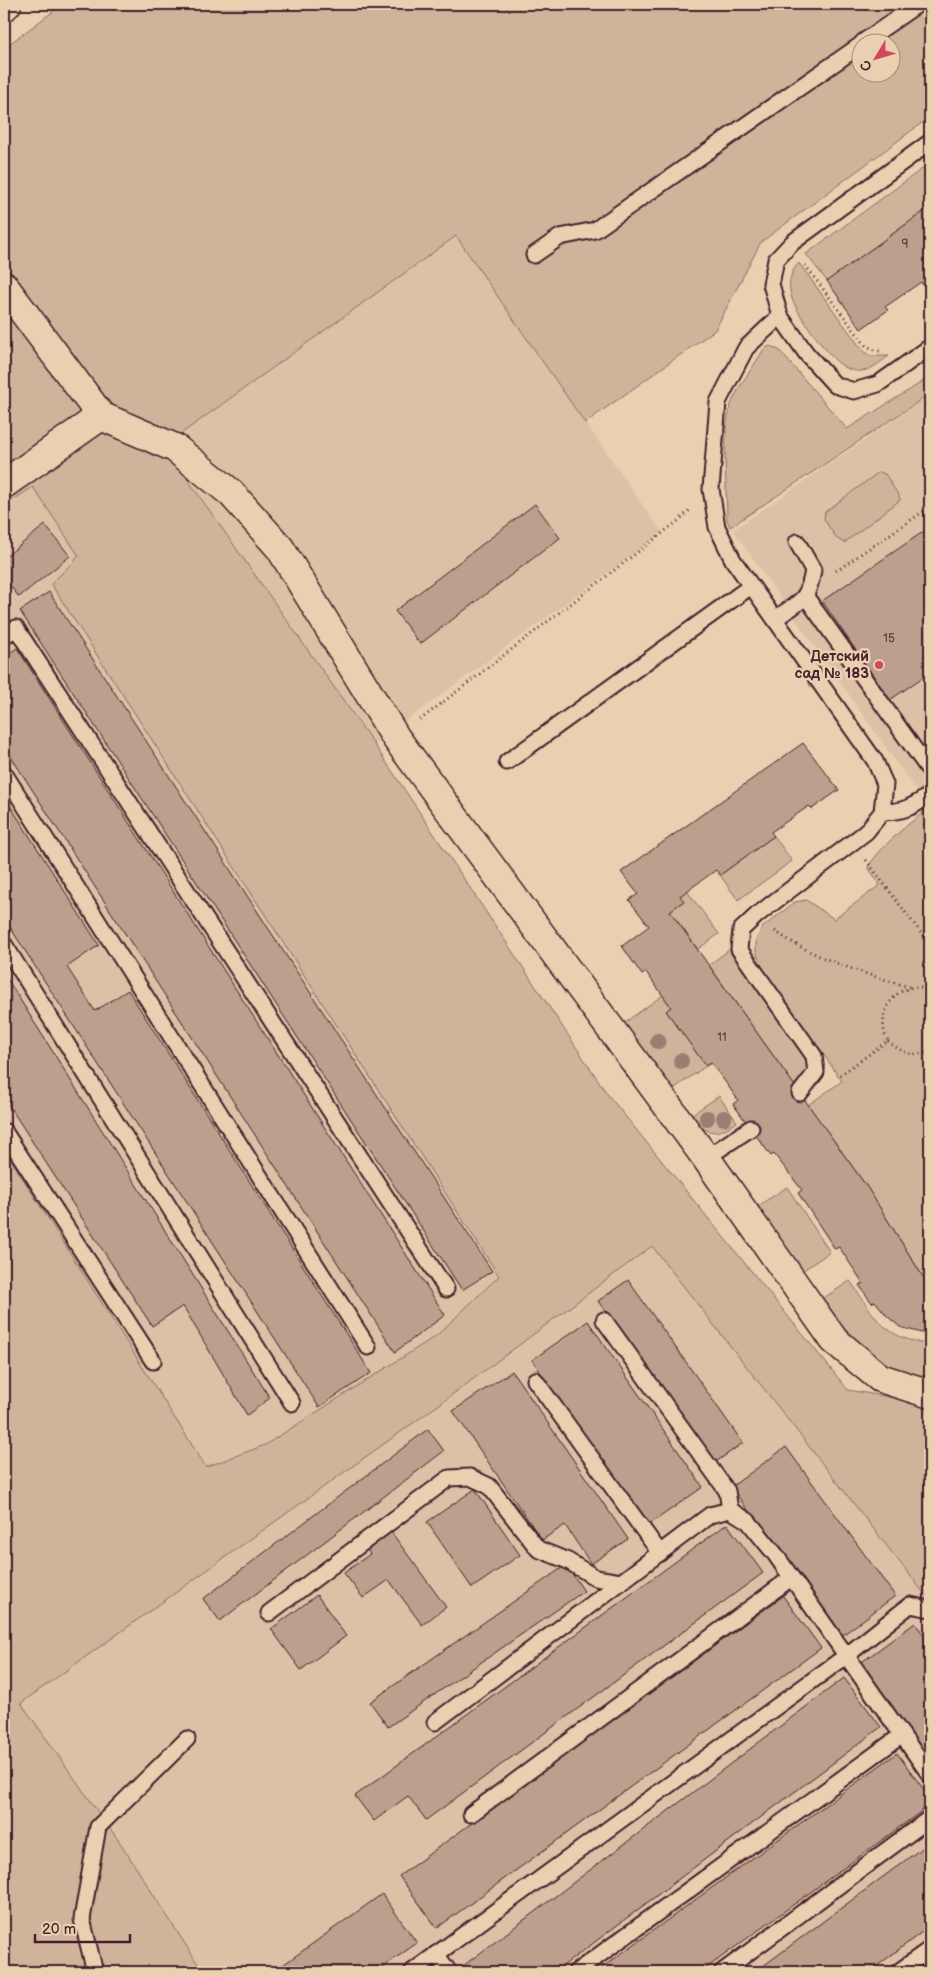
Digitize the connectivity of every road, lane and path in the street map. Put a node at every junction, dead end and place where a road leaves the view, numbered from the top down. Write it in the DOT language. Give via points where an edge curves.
graph roads {
  1 [pos="7,4"];
  2 [pos="918,4"];
  3 [pos="4,6"];
  4 [pos="878,32"];
  5 [pos="852,50"];
  6 [pos="930,142"];
  7 [pos="790,244"];
  8 [pos="534,255"];
  9 [pos="4,287"];
  10 [pos="780,316"];
  11 [pos="930,347"];
  12 [pos="887,350"];
  13 [pos="101,416"];
  14 [pos="4,484"];
  15 [pos="711,489"];
  16 [pos="930,506"];
  17 [pos="796,542"];
  18 [pos="751,586"];
  19 [pos="808,593"];
  20 [pos="775,619"];
  21 [pos="4,636"];
  22 [pos="396,738"];
  23 [pos="507,762"];
  24 [pos="930,771"];
  25 [pos="4,772"];
  26 [pos="930,795"];
  27 [pos="882,812"];
  28 [pos="854,843"];
  29 [pos="757,915"];
  30 [pos="4,944"];
  31 [pos="930,945"];
  32 [pos="912,988"];
  33 [pos="930,990"];
  34 [pos="888,1041"];
  35 [pos="930,1051"];
  36 [pos="841,1074"];
  37 [pos="800,1094"];
  38 [pos="751,1128"];
  39 [pos="4,1131"];
  40 [pos="706,1158"];
  41 [pos="446,1289"];
  42 [pos="604,1320"];
  43 [pos="368,1347"];
  44 [pos="153,1361"];
  45 [pos="535,1380"];
  46 [pos="930,1394"];
  47 [pos="292,1403"];
  48 [pos="730,1510"];
  49 [pos="660,1553"];
  50 [pos="791,1578"];
  51 [pos="621,1582"];
  52 [pos="930,1608"];
  53 [pos="268,1612"];
  54 [pos="846,1656"];
  55 [pos="435,1722"];
  56 [pos="902,1735"];
  57 [pos="187,1739"];
  58 [pos="930,1775"];
  59 [pos="471,1814"];
  60 [pos="930,1818"];
  61 [pos="930,1949"];
  62 [pos="436,1954"];
  63 [pos="95,1972"];
  64 [pos="412,1972"];
  65 [pos="449,1972"];
  66 [pos="576,1972"];
  67 [pos="722,1972"];
  68 [pos="898,1972"];
  1 -- 3 [label="street"];
  2 -- 4 [label="lane"];
  5 -- 8 [label="lane" via="595,230 560,237"];
  6 -- 7 [label="lane"];
  7 -- 10 [label="lane" via="776,260 771,284"];
  7 -- 12 [label="path" via="866,346 877,351"];
  9 -- 13 [label="street"];
  10 -- 11 [label="lane" via="806,353 835,385 854,391 878,384"];
  10 -- 15 [label="lane" via="746,348 718,402"];
  13 -- 14 [label="street"];
  13 -- 22 [label="street" via="175,448 231,493 280,548"];
  15 -- 18 [label="lane" via="717,527 733,560"];
  15 -- 22 [label="path" via="678,521"];
  16 -- 19 [label="path"];
  17 -- 19 [label="lane" via="814,570"];
  18 -- 20 [label="lane"];
  18 -- 23 [label="lane"];
  19 -- 20 [label="lane"];
  19 -- 24 [label="lane"];
  20 -- 27 [label="lane" via="874,761 885,784"];
  21 -- 41 [label="lane" via="16,628"];
  22 -- 40 [label="street"];
  25 -- 43 [label="lane"];
  26 -- 27 [label="lane" via="906,810"];
  27 -- 28 [label="lane"];
  28 -- 29 [label="lane"];
  28 -- 31 [label="path"];
  29 -- 32 [label="path" via="792,943"];
  29 -- 37 [label="lane" via="741,930 739,949 814,1056 816,1072"];
  30 -- 47 [label="lane"];
  32 -- 33 [label="path"];
  32 -- 34 [label="path" via="901,992 885,1008 882,1021"];
  34 -- 35 [label="path" via="897,1050 910,1054"];
  34 -- 36 [label="path"];
  38 -- 40 [label="lane"];
  39 -- 44 [label="lane"];
  40 -- 46 [label="street" via="834,1340 880,1378"];
  42 -- 48 [label="lane" via="727,1492"];
  45 -- 49 [label="lane"];
  48 -- 49 [label="lane" via="710,1515"];
  48 -- 50 [label="lane" via="748,1521"];
  49 -- 51 [label="lane"];
  50 -- 54 [label="lane"];
  50 -- 59 [label="lane"];
  51 -- 53 [label="lane" via="596,1578 538,1549 489,1486 470,1477 449,1478"];
  51 -- 55 [label="lane"];
  52 -- 54 [label="lane" via="910,1606"];
  54 -- 56 [label="lane"];
  54 -- 62 [label="lane"];
  56 -- 58 [label="lane"];
  56 -- 66 [label="lane"];
  57 -- 63 [label="lane" via="98,1827 82,1919"];
  60 -- 67 [label="lane"];
  61 -- 68 [label="lane"];
  62 -- 64 [label="lane"];
  62 -- 65 [label="lane"];
}
